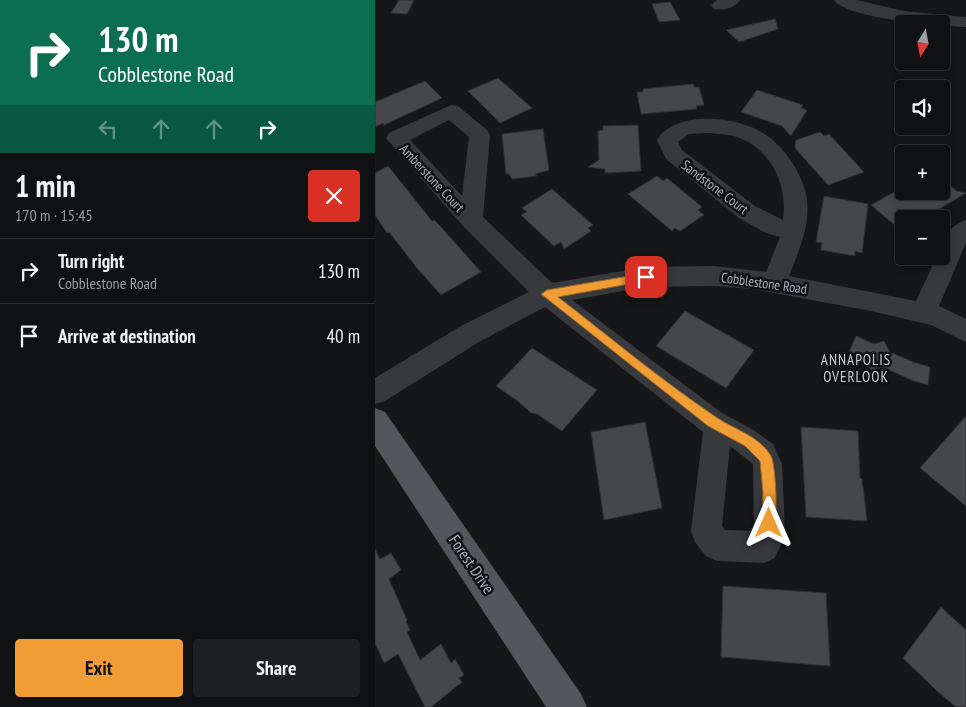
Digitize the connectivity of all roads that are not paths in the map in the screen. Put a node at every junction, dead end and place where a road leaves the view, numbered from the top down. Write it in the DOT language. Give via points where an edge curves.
graph roads {
  1 [pos="842,0"];
  2 [pos="966,22"];
  3 [pos="471,220"];
  4 [pos="966,228"];
  5 [pos="792,230"];
  6 [pos="958,256"];
  7 [pos="774,283"];
  8 [pos="547,294"];
  9 [pos="930,315"];
  10 [pos="966,331"];
  11 [pos="375,392"];
  12 [pos="375,421"];
  13 [pos="718,425"];
  14 [pos="568,707"];
  1 -- 2 [label="street" via="857,7 918,18"];
  3 -- 3 [label="street, Amberstone Court" via="409,152 396,138 451,111 480,135"];
  3 -- 8 [label="street, Amberstone Court"];
  4 -- 6 [label="street" via="956,238"];
  5 -- 5 [label="street, Sandstone Court" via="796,202 792,185 777,157 756,137 725,127 698,126 679,130 667,140 673,154 747,212 774,227"];
  5 -- 7 [label="street, Sandstone Court"];
  6 -- 9 [label="street" via="942,274"];
  7 -- 8 [label="street, Cobblestone Road" via="714,276 646,277"];
  7 -- 9 [label="street, Cobblestone Road"];
  8 -- 11 [label="street, Cobblestone Road" via="470,334"];
  8 -- 13 [label="street, Amberstone Court"];
  9 -- 10 [label="street, Cobblestone Road"];
  12 -- 14 [label="main road, Forest Drive"];
}
